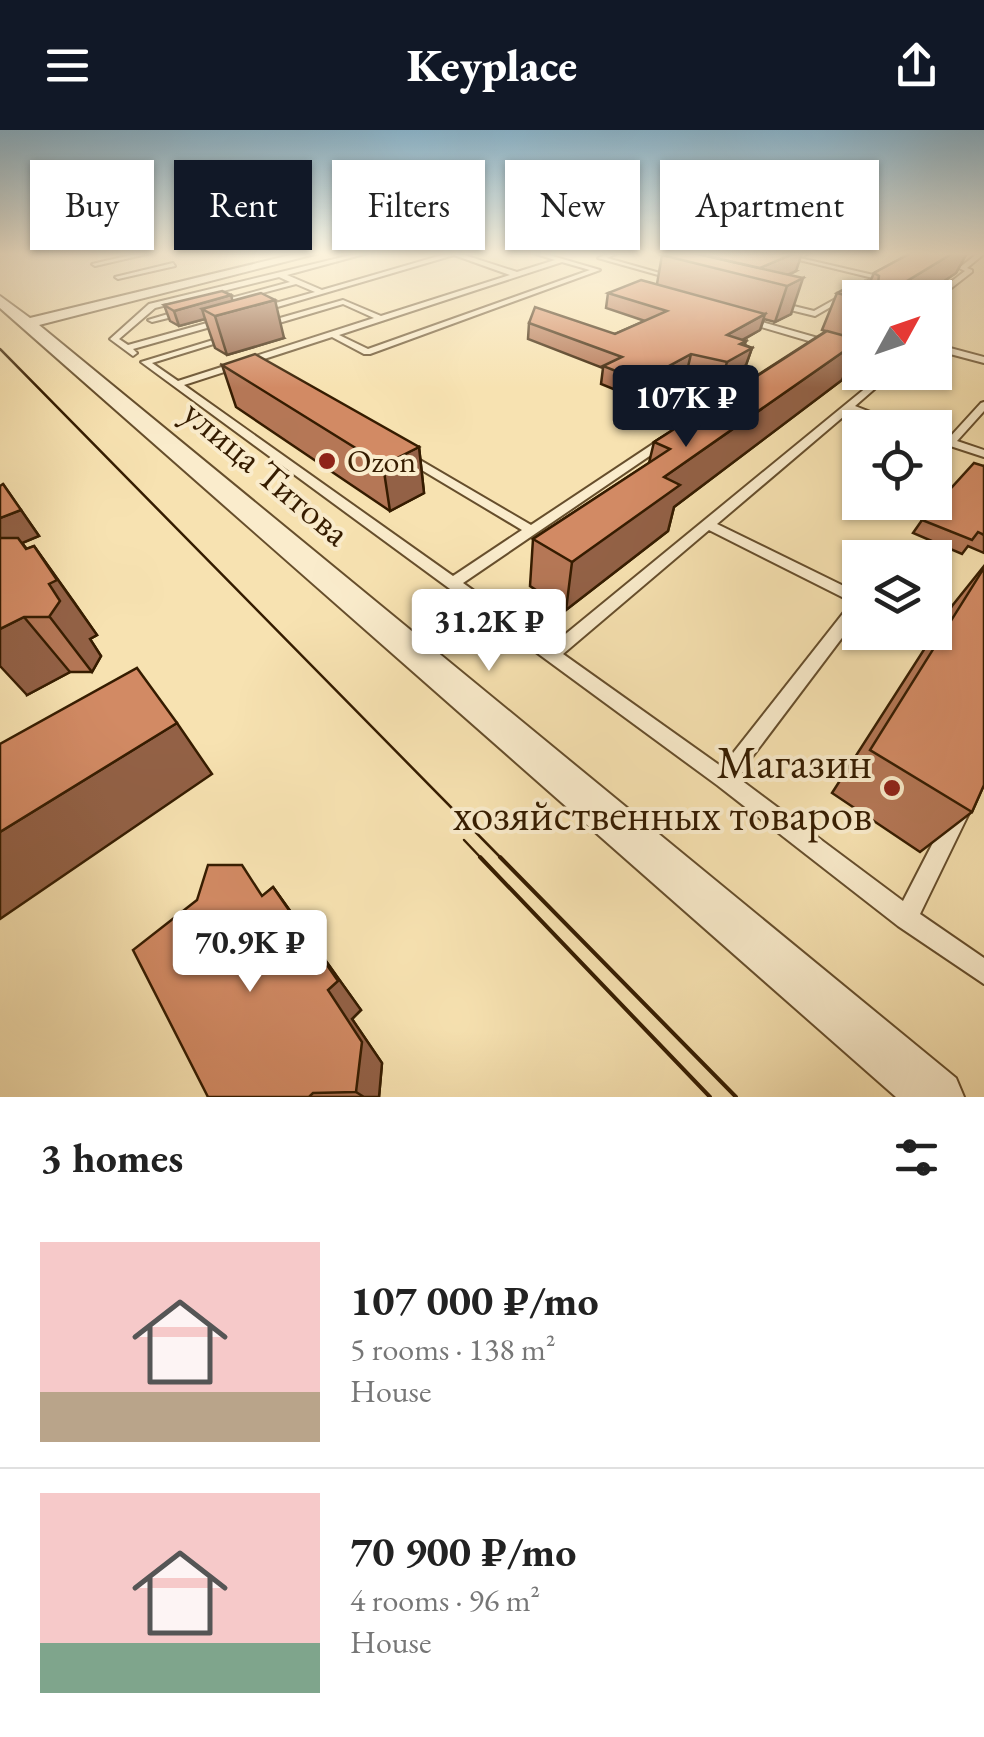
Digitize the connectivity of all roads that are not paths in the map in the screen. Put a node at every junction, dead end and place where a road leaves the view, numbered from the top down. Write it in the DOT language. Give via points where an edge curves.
graph roads {
  1 [pos="97,298"];
  2 [pos="185,298"];
  3 [pos="236,298"];
  4 [pos="299,298"];
  5 [pos="334,298"];
  6 [pos="442,298"];
  7 [pos="519,298"];
  8 [pos="844,298"];
  9 [pos="760,300"];
  10 [pos="343,302"];
  11 [pos="206,306"];
  12 [pos="830,306"];
  13 [pos="842,309"];
  14 [pos="188,310"];
  15 [pos="248,313"];
  16 [pos="727,314"];
  17 [pos="815,314"];
  18 [pos="12,316"];
  19 [pos="230,318"];
  20 [pos="380,318"];
  21 [pos="830,318"];
  22 [pos="134,319"];
  23 [pos="152,320"];
  24 [pos="253,329"];
  25 [pos="176,334"];
  26 [pos="235,334"];
  27 [pos="332,334"];
  28 [pos="126,348"];
  29 [pos="842,349"];
  30 [pos="952,351"];
  31 [pos="812,360"];
  32 [pos="984,360"];
  33 [pos="145,362"];
  34 [pos="246,362"];
  35 [pos="842,367"];
  36 [pos="262,372"];
  37 [pos="175,385"];
  38 [pos="871,390"];
  39 [pos="984,405"];
  40 [pos="851,408"];
  41 [pos="856,410"];
  42 [pos="679,432"];
  43 [pos="952,440"];
  44 [pos="952,443"];
  45 [pos="396,451"];
  46 [pos="984,454"];
  47 [pos="710,525"];
  48 [pos="530,530"];
  49 [pos="455,582"];
  50 [pos="842,593"];
  51 [pos="842,625"];
  52 [pos="552,654"];
  53 [pos="724,779"];
  54 [pos="967,797"];
  55 [pos="906,918"];
  56 [pos="984,972"];
  57 [pos="937,1097"];
  1 -- 18 [label="street"];
  2 -- 22 [label="lane" via="152,306"];
  3 -- 11 [label="lane"];
  4 -- 15 [label="lane"];
  5 -- 10 [label="lane"];
  6 -- 20 [label="lane"];
  7 -- 27 [label="lane" via="367,352"];
  8 -- 12 [label="lane"];
  9 -- 17 [label="lane"];
  10 -- 20 [label="lane"];
  10 -- 24 [label="lane"];
  12 -- 13 [label="lane"];
  12 -- 17 [label="lane"];
  14 -- 23 [label="lane"];
  16 -- 29 [label="lane"];
  17 -- 21 [label="lane"];
  18 -- 57 [label="street, улица Титова"];
  19 -- 25 [label="lane"];
  20 -- 27 [label="lane"];
  22 -- 23 [label="lane"];
  22 -- 28 [label="lane" via="114,339"];
  23 -- 25 [label="lane"];
  25 -- 28 [label="lane"];
  26 -- 33 [label="lane"];
  27 -- 34 [label="lane"];
  28 -- 33 [label="lane"];
  30 -- 32 [label="lane"];
  31 -- 35 [label="lane"];
  33 -- 37 [label="lane"];
  34 -- 36 [label="lane"];
  34 -- 37 [label="lane"];
  37 -- 49 [label="lane"];
  38 -- 40 [label="lane"];
  39 -- 43 [label="lane"];
  40 -- 41 [label="lane"];
  40 -- 47 [label="lane"];
  42 -- 48 [label="lane"];
  44 -- 46 [label="lane"];
  45 -- 48 [label="lane"];
  47 -- 50 [label="lane"];
  47 -- 52 [label="lane"];
  48 -- 49 [label="lane"];
  49 -- 52 [label="lane"];
  51 -- 53 [label="lane"];
  52 -- 53 [label="lane"];
  53 -- 55 [label="lane"];
  54 -- 55 [label="lane"];
  55 -- 56 [label="lane"];
}
